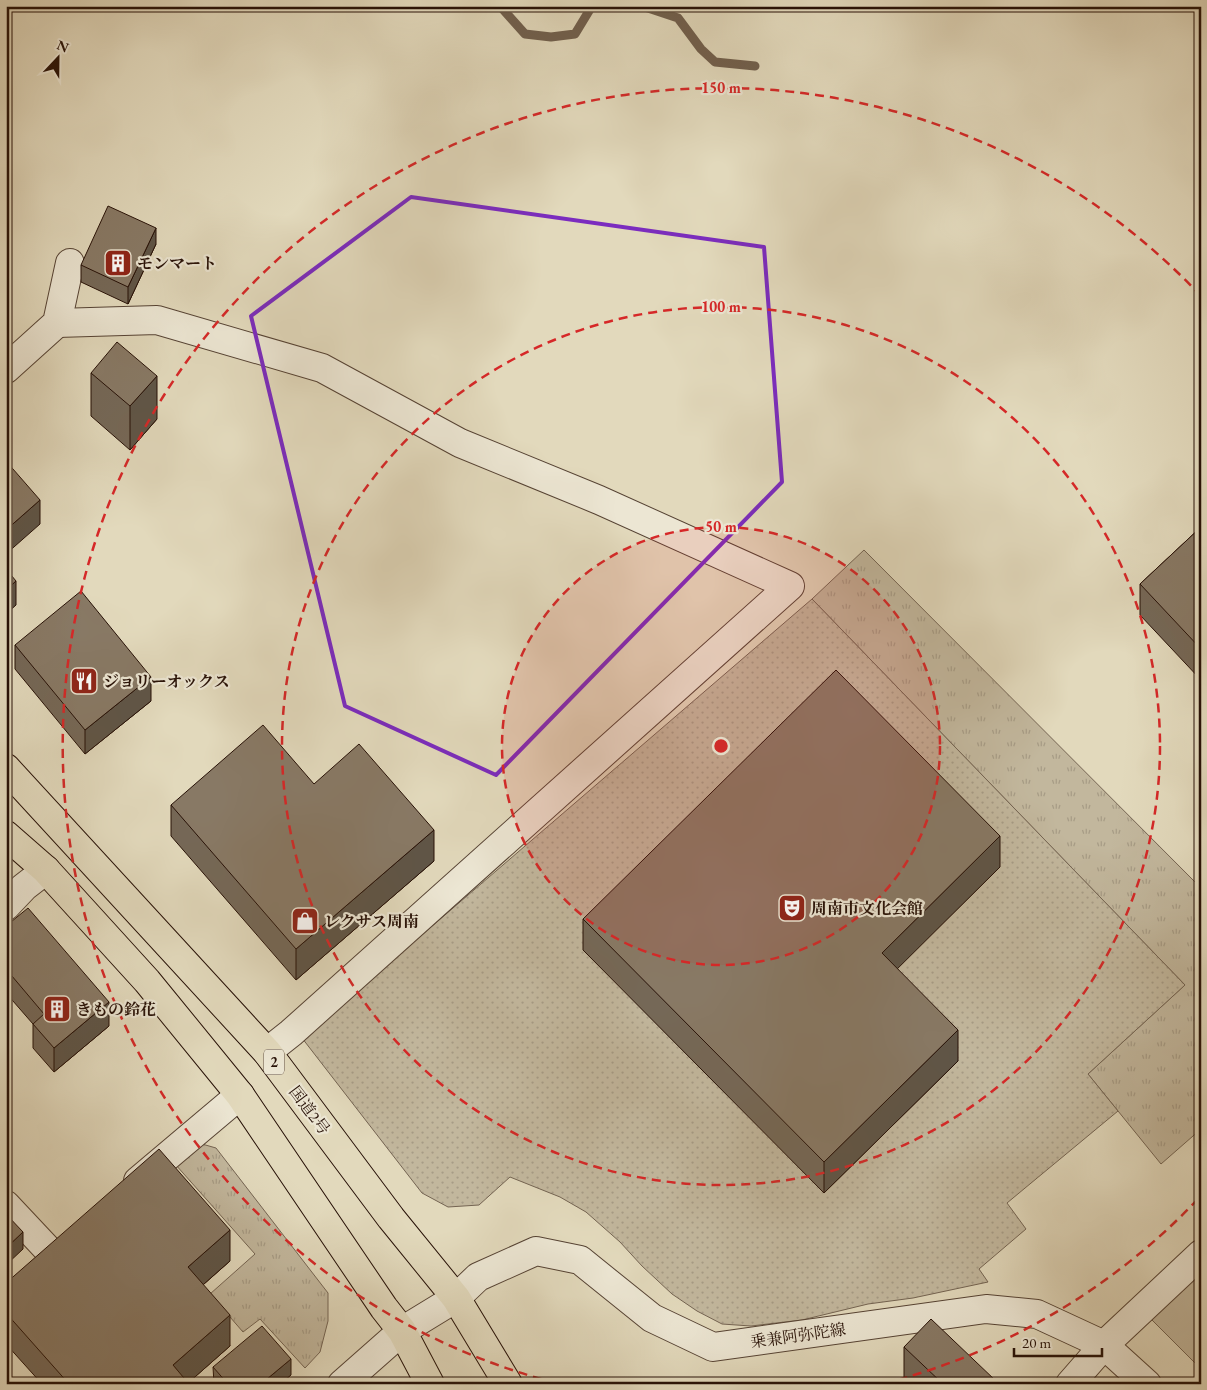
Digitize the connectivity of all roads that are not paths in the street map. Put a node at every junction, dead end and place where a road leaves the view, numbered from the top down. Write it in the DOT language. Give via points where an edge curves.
graph roads {
  1 [pos="70,264"];
  2 [pos="58,323"];
  3 [pos="6,368"];
  4 [pos="6,768"];
  5 [pos="6,835"];
  6 [pos="46,870"];
  7 [pos="6,906"];
  8 [pos="267,1052"];
  9 [pos="240,1095"];
  10 [pos="120,1196"];
  11 [pos="6,1206"];
  12 [pos="52,1254"];
  13 [pos="1201,1254"];
  14 [pos="456,1298"];
  15 [pos="402,1330"];
  16 [pos="1104,1345"];
  17 [pos="342,1384"];
  18 [pos="430,1384"];
  19 [pos="508,1384"];
  20 [pos="1070,1384"];
  21 [pos="1147,1384"];
  1 -- 2 [label="street"];
  2 -- 3 [label="street"];
  2 -- 8 [label="street" via="157,320 322,368 460,444 599,500 790,586"];
  4 -- 8 [label="highway, 国道2号 / 2"];
  5 -- 6 [label="highway"];
  6 -- 7 [label="street"];
  6 -- 9 [label="highway" via="147,982"];
  8 -- 14 [label="highway, 国道2号 / 2"];
  9 -- 10 [label="street"];
  9 -- 15 [label="highway"];
  11 -- 12 [label="street"];
  13 -- 16 [label="street"];
  14 -- 15 [label="street, 乗兼阿弥陀線"];
  14 -- 16 [label="street, 乗兼阿弥陀線" via="478,1277 536,1251 580,1260 652,1318 713,1347 986,1309 1037,1314"];
  14 -- 19 [label="highway, 国道2号 / 2"];
  15 -- 17 [label="street, 乗兼阿弥陀線"];
  15 -- 18 [label="highway"];
  16 -- 20 [label="street"];
  16 -- 21 [label="street, 乗兼阿弥陀線"];
}
